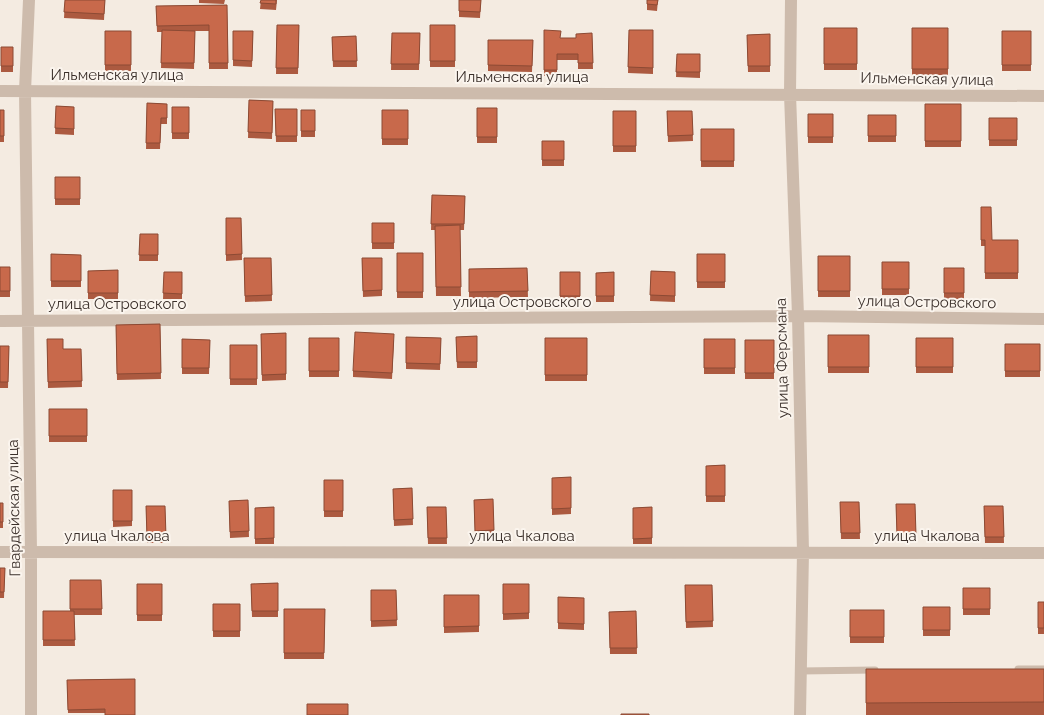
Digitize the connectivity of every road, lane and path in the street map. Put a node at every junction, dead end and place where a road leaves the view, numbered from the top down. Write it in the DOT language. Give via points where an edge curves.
graph roads {
  1 [pos="29,0"];
  2 [pos="791,0"];
  3 [pos="0,91"];
  4 [pos="26,91"];
  5 [pos="790,94"];
  6 [pos="1044,96"];
  7 [pos="798,316"];
  8 [pos="1044,319"];
  9 [pos="0,321"];
  10 [pos="28,321"];
  11 [pos="0,552"];
  12 [pos="31,552"];
  13 [pos="802,552"];
  14 [pos="1044,553"];
  15 [pos="1015,669"];
  16 [pos="1044,669"];
  17 [pos="888,670"];
  18 [pos="800,671"];
  19 [pos="31,715"];
  20 [pos="800,715"];
  1 -- 4 [label="street, Гвардейская улица"];
  2 -- 5 [label="street, улица Ферсмана"];
  3 -- 4 [label="street, Ильменская улица"];
  4 -- 5 [label="street, Ильменская улица"];
  4 -- 10 [label="street, Гвардейская улица"];
  5 -- 6 [label="street, Ильменская улица"];
  5 -- 7 [label="street, улица Ферсмана"];
  7 -- 8 [label="street, улица Островского"];
  7 -- 10 [label="street, улица Островского"];
  7 -- 13 [label="street, улица Ферсмана"];
  9 -- 10 [label="street, улица Островского"];
  10 -- 12 [label="street, Гвардейская улица"];
  11 -- 12 [label="street, улица Чкалова"];
  12 -- 13 [label="street, улица Чкалова"];
  12 -- 19 [label="street, Гвардейская улица"];
  13 -- 14 [label="street, улица Чкалова"];
  13 -- 18 [label="street, улица Ферсмана"];
  15 -- 16 [label="lane"];
  17 -- 18 [label="lane"];
  18 -- 20 [label="street, улица Ферсмана"];
}
